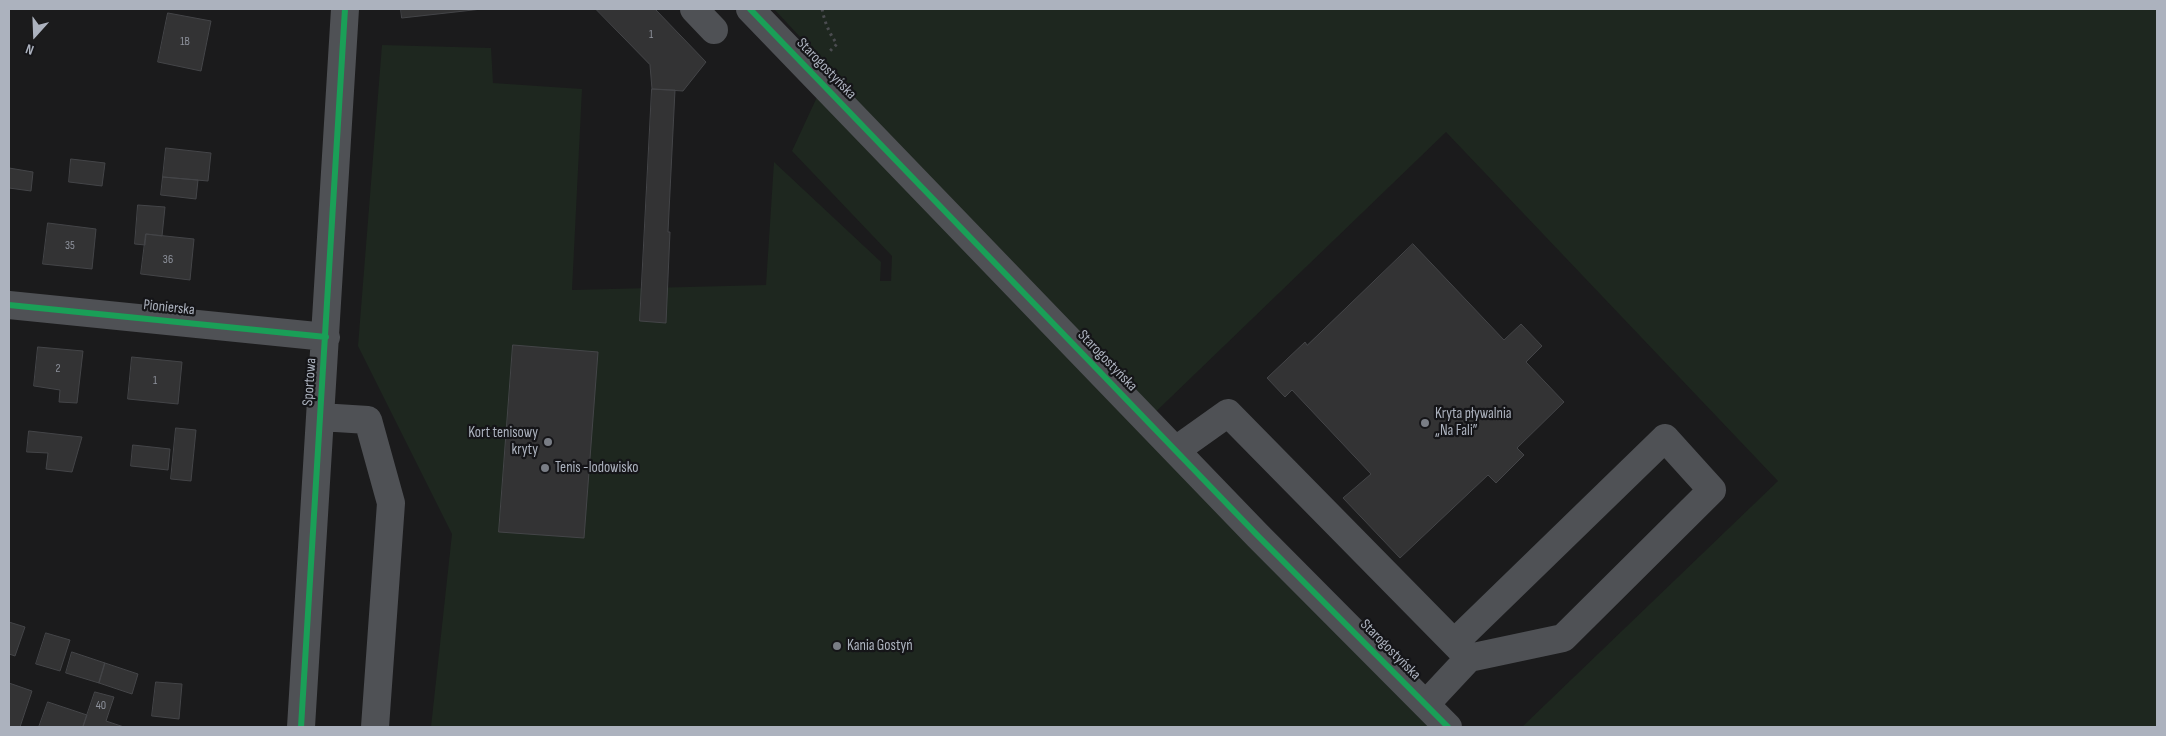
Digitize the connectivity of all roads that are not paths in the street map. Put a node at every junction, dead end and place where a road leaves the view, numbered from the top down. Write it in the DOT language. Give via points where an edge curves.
graph roads {
  1 [pos="345,9"];
  2 [pos="694,9"];
  3 [pos="751,9"];
  4 [pos="714,30"];
  5 [pos="9,304"];
  6 [pos="326,337"];
  7 [pos="320,417"];
  8 [pos="1176,450"];
  9 [pos="1462,650"];
  10 [pos="1426,704"];
  11 [pos="301,727"];
  12 [pos="375,727"];
  13 [pos="1448,727"];
  1 -- 6 [label="street, Sportowa"];
  2 -- 4 [label="street"];
  3 -- 8 [label="street, Starogostyńska"];
  5 -- 6 [label="street, Pionierska"];
  6 -- 7 [label="street, Sportowa"];
  7 -- 11 [label="street, Sportowa"];
  7 -- 12 [label="street" via="368,420 391,503"];
  8 -- 9 [label="street" via="1228,413"];
  8 -- 10 [label="street, Starogostyńska"];
  9 -- 9 [label="street" via="1563,638 1712,490 1665,438"];
  9 -- 10 [label="street"];
  10 -- 13 [label="street, Starogostyńska"];
}
